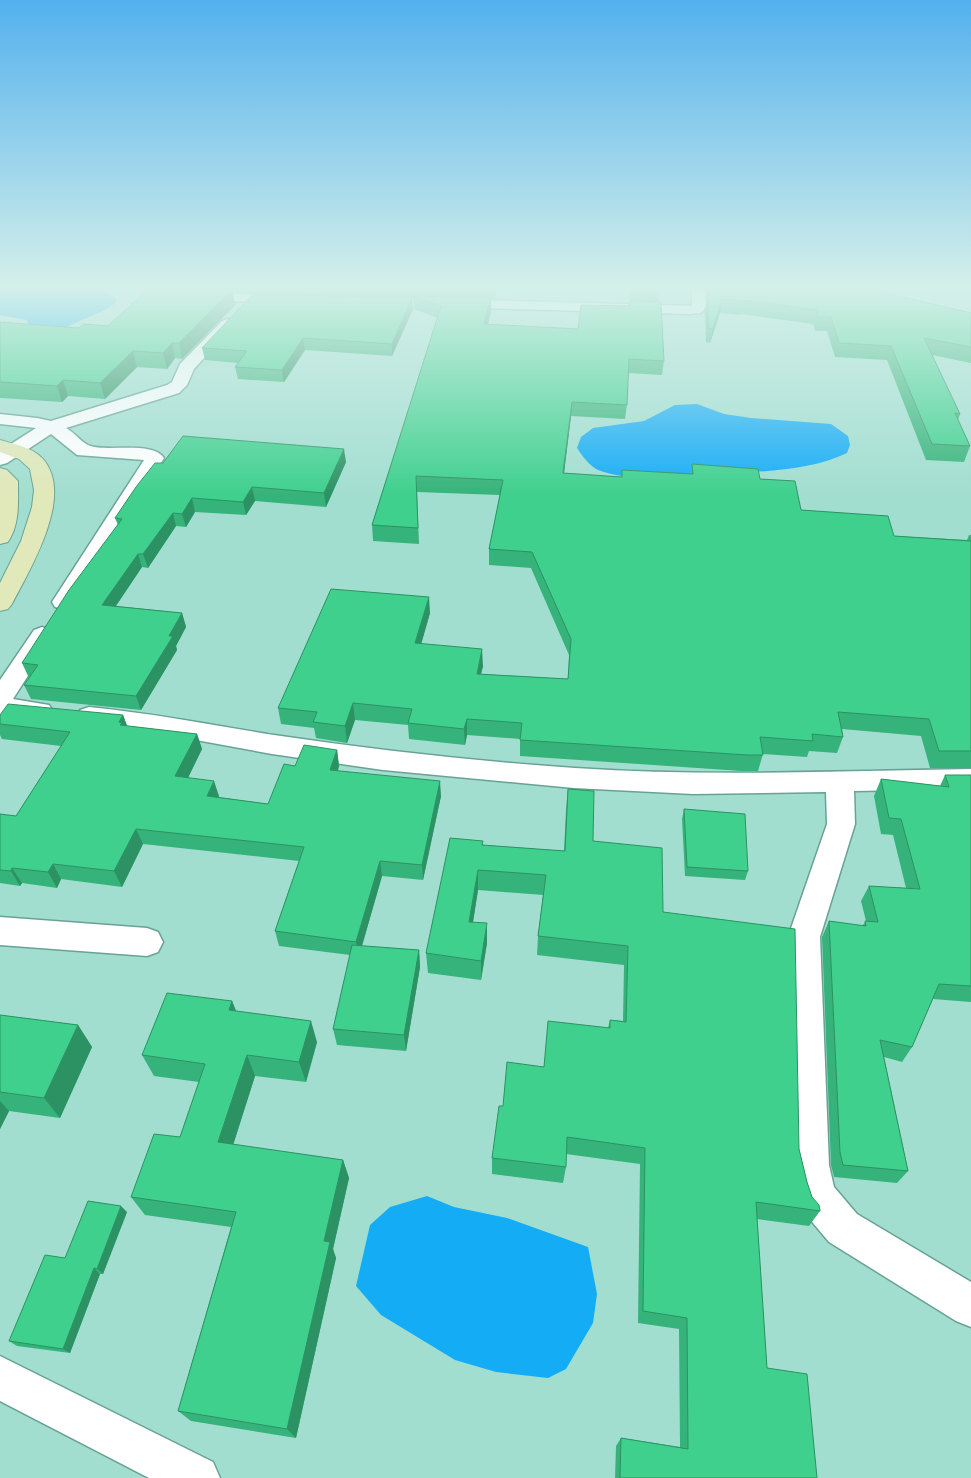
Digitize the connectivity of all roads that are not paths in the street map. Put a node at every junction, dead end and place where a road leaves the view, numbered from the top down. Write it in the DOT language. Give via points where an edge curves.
graph roads {
  1 [pos="196,357"];
  2 [pos="0,419"];
  3 [pos="51,426"];
  4 [pos="5,451"];
  5 [pos="0,474"];
  6 [pos="0,537"];
  7 [pos="0,604"];
  8 [pos="0,700"];
  9 [pos="0,707"];
  10 [pos="971,779"];
  11 [pos="840,780"];
  12 [pos="0,931"];
  13 [pos="147,942"];
  14 [pos="971,1306"];
  15 [pos="0,1378"];
  16 [pos="197,1478"];
  1 -- 3 [label="street" via="173,390"];
  2 -- 3 [label="street"];
  3 -- 4 [label="street"];
  3 -- 8 [label="street" via="84,452 155,458"];
  4 -- 7 [label="main road" via="30,457 42,473 44,496 36,530"];
  5 -- 6 [label="main road" via="8,480 8,514"];
  9 -- 11 [label="street" via="147,722 383,760 574,778 693,784"];
  10 -- 11 [label="street"];
  11 -- 14 [label="street" via="841,824 804,937 810,1165 817,1197 842,1228"];
  12 -- 13 [label="street"];
  15 -- 16 [label="street"];
}
